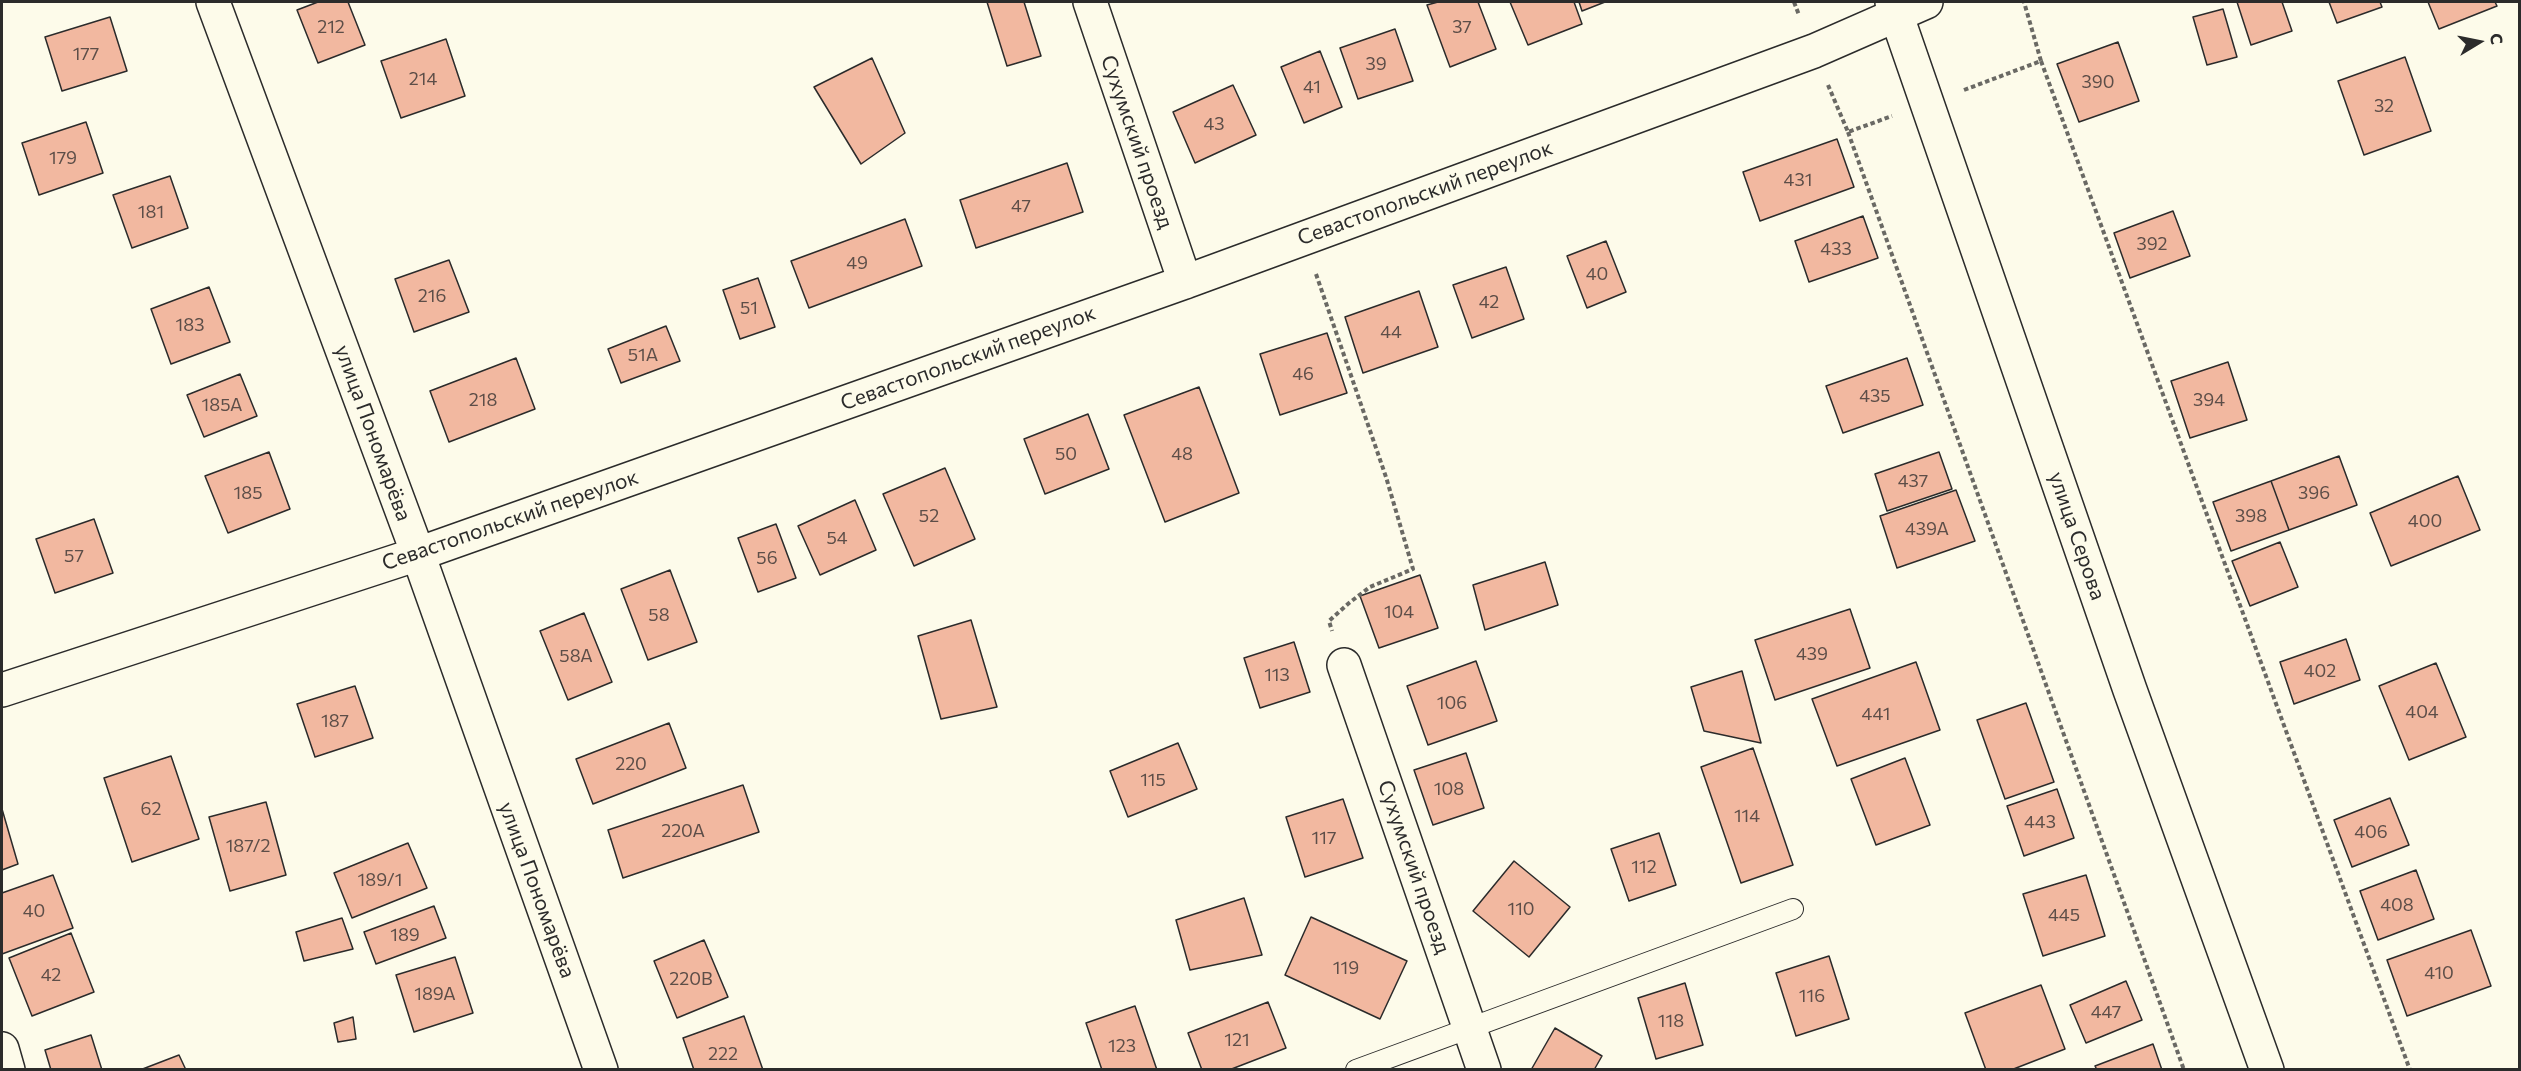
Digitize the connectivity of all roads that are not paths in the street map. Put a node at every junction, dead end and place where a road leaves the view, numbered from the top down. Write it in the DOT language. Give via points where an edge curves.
graph roads {
  1 [pos="213,2"];
  2 [pos="1090,2"];
  3 [pos="1926,2"];
  4 [pos="1894,8"];
  5 [pos="1185,282"];
  6 [pos="418,554"];
  7 [pos="1344,665"];
  8 [pos="2,690"];
  9 [pos="1793,909"];
  10 [pos="1469,1028"];
  11 [pos="2,1049"];
  12 [pos="8,1070"];
  13 [pos="601,1070"];
  14 [pos="1356,1070"];
  15 [pos="1484,1070"];
  16 [pos="2267,1070"];
  1 -- 6 [label="street, улица Пономарёва"];
  2 -- 5 [label="street, Сухумский проезд"];
  3 -- 4 [label="street, Севастопольский переулок"];
  4 -- 5 [label="street, Севастопольский переулок" via="1814,51"];
  4 -- 16 [label="street, улица Серова" via="2130,690"];
  5 -- 6 [label="street, Севастопольский переулок"];
  6 -- 8 [label="street, Севастопольский переулок"];
  6 -- 13 [label="street, улица Пономарёва"];
  7 -- 10 [label="street, Сухумский проезд"];
  9 -- 10 [label="lane"];
  10 -- 14 [label="lane"];
  10 -- 15 [label="street, Сухумский проезд"];
  11 -- 12 [label="street"];
}
